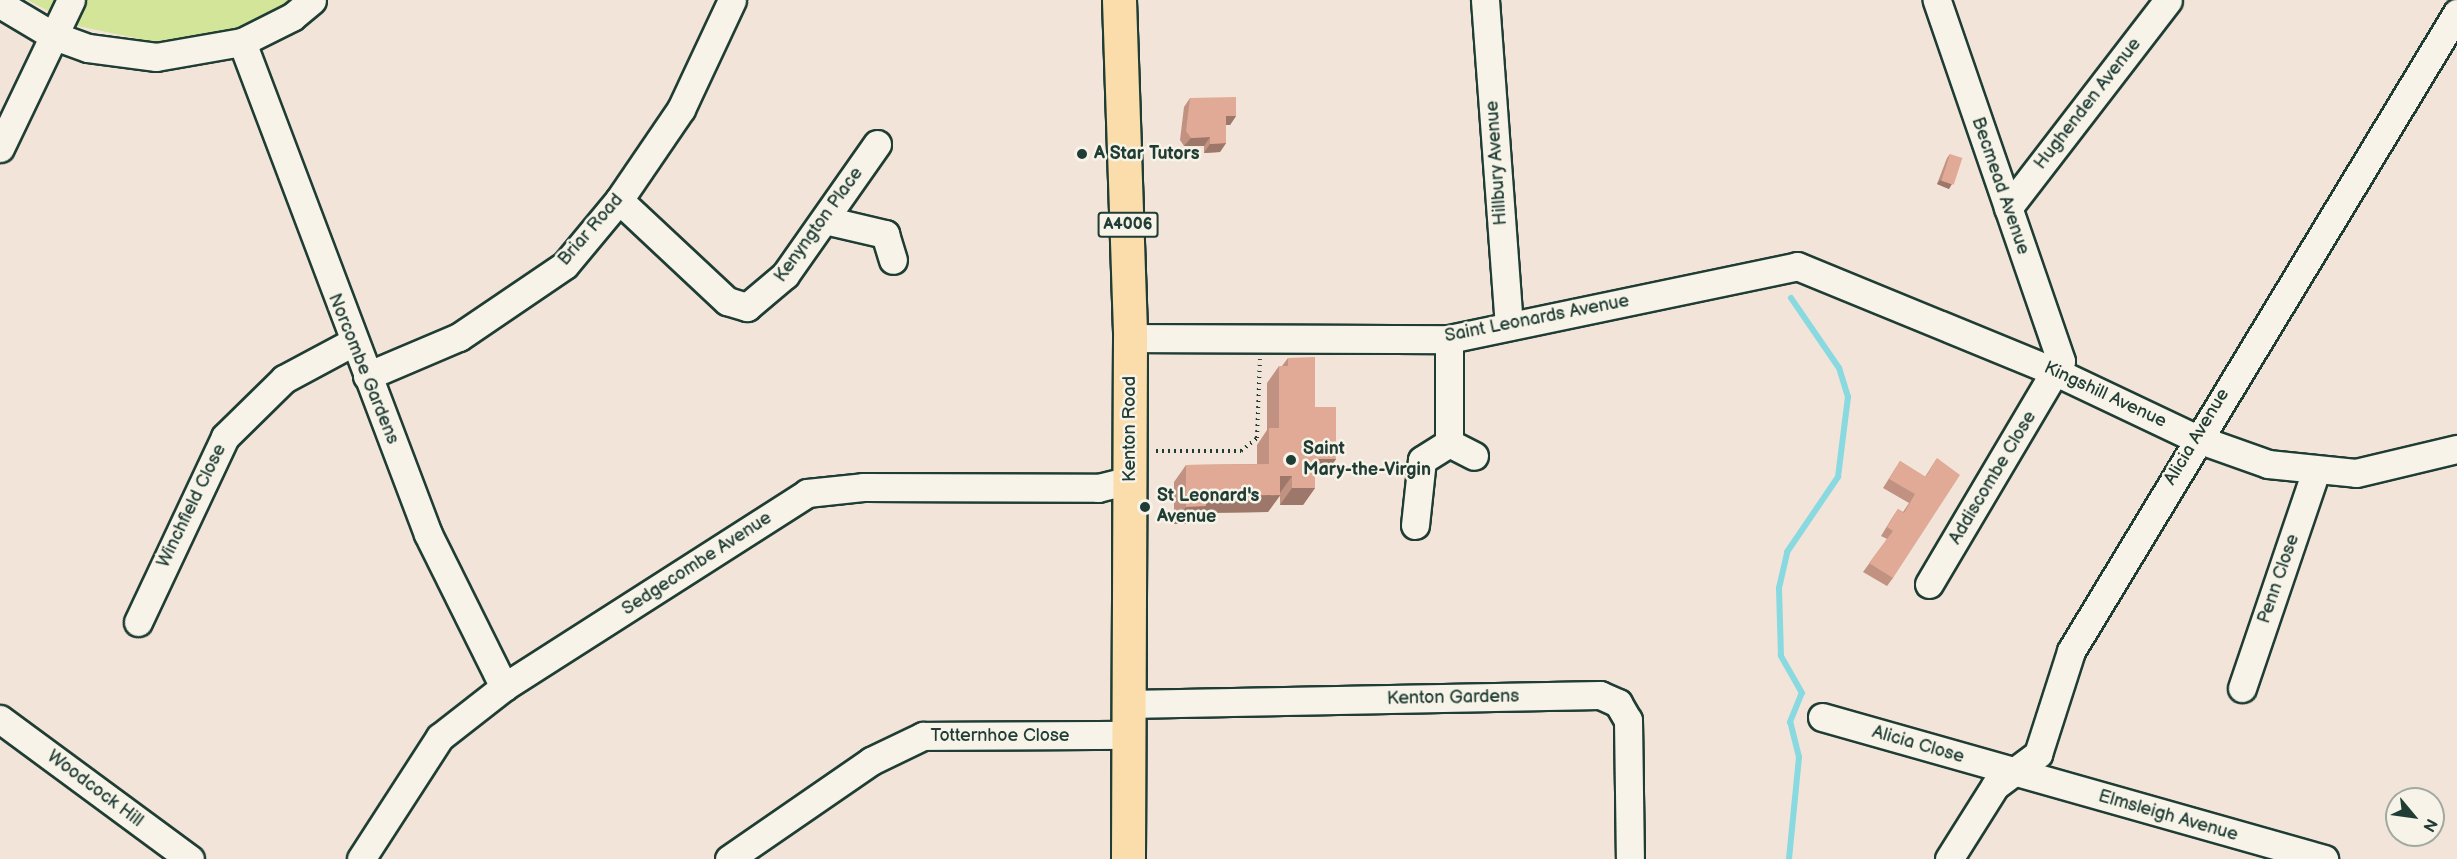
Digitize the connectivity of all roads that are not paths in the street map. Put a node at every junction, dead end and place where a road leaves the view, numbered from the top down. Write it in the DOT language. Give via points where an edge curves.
graph roads {
  1 [pos="71,0"];
  2 [pos="312,0"];
  3 [pos="732,0"];
  4 [pos="1119,0"];
  5 [pos="1485,0"];
  6 [pos="1937,0"];
  7 [pos="2168,0"];
  8 [pos="0,3"];
  9 [pos="2457,13"];
  10 [pos="52,35"];
  11 [pos="242,42"];
  12 [pos="877,144"];
  13 [pos="0,147"];
  14 [pos="619,200"];
  15 [pos="2008,208"];
  16 [pos="825,220"];
  17 [pos="892,260"];
  18 [pos="1797,266"];
  19 [pos="1509,326"];
  20 [pos="1130,338"];
  21 [pos="1449,339"];
  22 [pos="351,343"];
  23 [pos="2056,372"];
  24 [pos="367,376"];
  25 [pos="2195,438"];
  26 [pos="1449,443"];
  27 [pos="2457,449"];
  28 [pos="1474,456"];
  29 [pos="1130,465"];
  30 [pos="2316,471"];
  31 [pos="1415,525"];
  32 [pos="1929,584"];
  33 [pos="138,622"];
  34 [pos="504,687"];
  35 [pos="2242,688"];
  36 [pos="1822,717"];
  37 [pos="0,719"];
  38 [pos="1127,720"];
  39 [pos="2013,772"];
  40 [pos="190,859"];
  41 [pos="361,859"];
  42 [pos="729,859"];
  43 [pos="1128,859"];
  44 [pos="1630,859"];
  45 [pos="1949,859"];
  46 [pos="2324,859"];
  1 -- 10 [label="street"];
  2 -- 11 [label="street" via="292,17"];
  3 -- 14 [label="street, Briar Road" via="681,109"];
  4 -- 20 [label="main road, Kenton Road / A4006"];
  5 -- 19 [label="street, Hillbury Avenue"];
  6 -- 15 [label="street, Becmead Avenue"];
  7 -- 15 [label="street, Hughenden Avenue"];
  8 -- 10 [label="street"];
  9 -- 25 [label="street, Alicia Avenue"];
  10 -- 11 [label="street" via="120,56 205,52"];
  10 -- 13 [label="street"];
  11 -- 22 [label="street, Norcombe Gardens"];
  12 -- 16 [label="street, Kenyngton Place"];
  14 -- 16 [label="street, Kenyngton Place" via="727,301 747,307 785,275"];
  14 -- 24 [label="street, Briar Road" via="565,265 498,312 412,361"];
  15 -- 23 [label="street, Becmead Avenue" via="2061,361"];
  16 -- 17 [label="street" via="885,234"];
  18 -- 19 [label="street, Saint Leonards Avenue"];
  18 -- 23 [label="street, Kingshill Avenue"];
  19 -- 21 [label="street, Saint Leonards Avenue"];
  20 -- 21 [label="street, Saint Leonards Avenue"];
  20 -- 29 [label="main road, Kenton Road / A4006"];
  21 -- 26 [label="street"];
  22 -- 24 [label="street, Norcombe Gardens"];
  22 -- 33 [label="street, Winchfield Close" via="284,379 225,437"];
  23 -- 25 [label="street, Kingshill Avenue"];
  23 -- 32 [label="street, Addiscombe Close"];
  24 -- 34 [label="street, Norcombe Gardens" via="428,534"];
  25 -- 30 [label="street, Kingshill Avenue" via="2268,464"];
  25 -- 39 [label="street, Alicia Avenue" via="2071,651 2038,754"];
  26 -- 28 [label="street"];
  26 -- 31 [label="street" via="1422,460"];
  27 -- 30 [label="street, Kingshill Avenue" via="2356,473"];
  29 -- 34 [label="street, Sedgecombe Avenue" via="1098,488 863,487 807,493"];
  29 -- 38 [label="main road, Kenton Road / A4006"];
  30 -- 35 [label="street, Penn Close"];
  34 -- 41 [label="street, Sedgecombe Avenue" via="440,737"];
  36 -- 39 [label="street, Alicia Close"];
  37 -- 40 [label="street, Woodcock Hill"];
  38 -- 42 [label="street, Totternhoe Close" via="923,736 871,761"];
  38 -- 43 [label="main road, Kenton Road / A4006"];
  38 -- 44 [label="street, Kenton Gardens" via="1600,695 1618,703 1628,720"];
  39 -- 45 [label="street, Alicia Avenue" via="1995,786"];
  39 -- 46 [label="street, Elmsleigh Avenue"];
}
